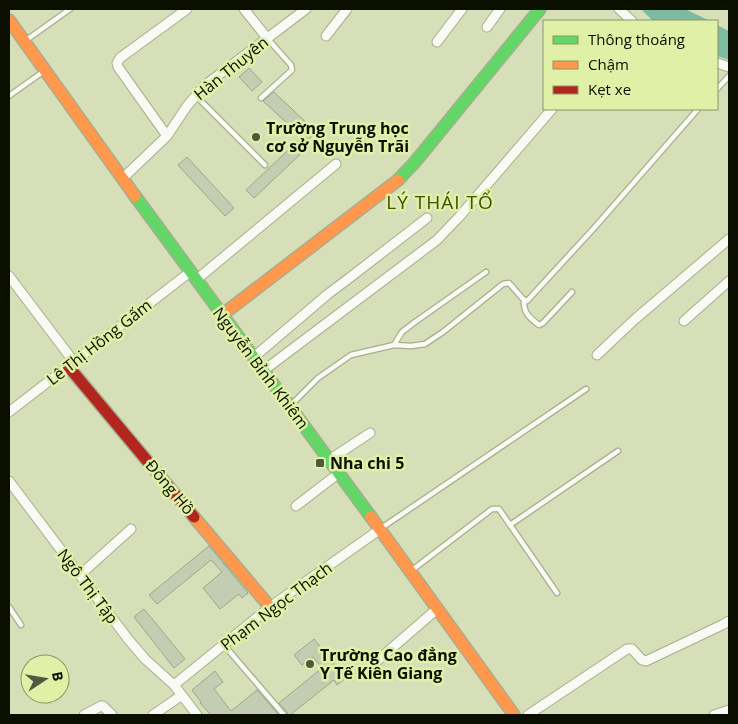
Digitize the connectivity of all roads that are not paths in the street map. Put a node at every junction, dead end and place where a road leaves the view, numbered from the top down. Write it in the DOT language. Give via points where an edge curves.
graph roads {
  1 [pos="70,9"];
  2 [pos="187,9"];
  3 [pos="244,9"];
  4 [pos="306,9"];
  5 [pos="347,9"];
  6 [pos="462,9"];
  7 [pos="500,9"];
  8 [pos="540,9"];
  9 [pos="620,9"];
  10 [pos="9,20"];
  11 [pos="629,20"];
  12 [pos="487,27"];
  13 [pos="326,36"];
  14 [pos="268,38"];
  15 [pos="24,42"];
  16 [pos="437,42"];
  17 [pos="44,70"];
  18 [pos="729,76"];
  19 [pos="718,88"];
  20 [pos="195,95"];
  21 [pos="9,96"];
  22 [pos="261,98"];
  23 [pos="551,110"];
  24 [pos="697,110"];
  25 [pos="167,136"];
  26 [pos="336,164"];
  27 [pos="265,165"];
  28 [pos="123,178"];
  29 [pos="427,218"];
  30 [pos="729,238"];
  31 [pos="486,272"];
  32 [pos="9,276"];
  33 [pos="193,276"];
  34 [pos="729,281"];
  35 [pos="572,292"];
  36 [pos="524,300"];
  37 [pos="222,315"];
  38 [pos="684,321"];
  39 [pos="394,345"];
  40 [pos="597,355"];
  41 [pos="254,358"];
  42 [pos="71,364"];
  43 [pos="263,370"];
  44 [pos="586,390"];
  45 [pos="290,406"];
  46 [pos="9,412"];
  47 [pos="370,433"];
  48 [pos="618,451"];
  49 [pos="329,460"];
  50 [pos="339,473"];
  51 [pos="9,481"];
  52 [pos="296,506"];
  53 [pos="510,525"];
  54 [pos="131,529"];
  55 [pos="379,530"];
  56 [pos="410,572"];
  57 [pos="80,575"];
  58 [pos="557,593"];
  59 [pos="9,607"];
  60 [pos="270,608"];
  61 [pos="436,608"];
  62 [pos="729,621"];
  63 [pos="21,625"];
  64 [pos="224,645"];
  65 [pos="377,661"];
  66 [pos="174,685"];
  67 [pos="182,694"];
  68 [pos="729,710"];
  69 [pos="84,715"];
  70 [pos="112,715"];
  71 [pos="153,715"];
  72 [pos="197,715"];
  73 [pos="284,715"];
  74 [pos="514,715"];
  75 [pos="528,715"];
  76 [pos="714,715"];
  1 -- 15 [label="lane"];
  2 -- 25 [label="street" via="117,63"];
  3 -- 14 [label="street"];
  4 -- 14 [label="street, Hàn Thuyên"];
  5 -- 13 [label="street"];
  6 -- 16 [label="street"];
  7 -- 12 [label="street"];
  8 -- 37 [label="main road" via="395,183"];
  9 -- 11 [label="street"];
  10 -- 15 [label="main road, Nguyễn Bỉnh Khiêm"];
  14 -- 20 [label="street, Hàn Thuyên"];
  14 -- 22 [label="lane" via="292,70"];
  15 -- 17 [label="main road, Nguyễn Bỉnh Khiêm"];
  17 -- 21 [label="lane"];
  17 -- 28 [label="main road, Nguyễn Bỉnh Khiêm"];
  18 -- 19 [label="lane"];
  20 -- 25 [label="street, Hàn Thuyên"];
  20 -- 27 [label="lane"];
  23 -- 43 [label="street" via="437,240"];
  24 -- 36 [label="lane" via="595,227 527,301"];
  25 -- 28 [label="street, Hàn Thuyên"];
  26 -- 33 [label="street, Lê Thị Hồng Gấm"];
  28 -- 33 [label="main road, Nguyễn Bỉnh Khiêm"];
  29 -- 41 [label="street" via="328,294"];
  30 -- 40 [label="street"];
  31 -- 39 [label="lane" via="402,332"];
  32 -- 42 [label="street, Đông Hồ"];
  33 -- 37 [label="main road, Nguyễn Bỉnh Khiêm"];
  33 -- 42 [label="street, Lê Thị Hồng Gấm"];
  34 -- 38 [label="street"];
  35 -- 36 [label="lane" via="540,325 524,308"];
  36 -- 39 [label="lane" via="509,283 503,284 425,344"];
  37 -- 41 [label="main road, Nguyễn Bỉnh Khiêm"];
  39 -- 45 [label="lane" via="351,355 318,378"];
  41 -- 43 [label="main road, Nguyễn Bỉnh Khiêm"];
  42 -- 46 [label="street, Lê Thị Hồng Gấm"];
  42 -- 60 [label="main road, Đông Hồ"];
  43 -- 45 [label="main road, Nguyễn Bỉnh Khiêm"];
  44 -- 55 [label="lane"];
  45 -- 49 [label="main road, Nguyễn Bỉnh Khiêm"];
  47 -- 49 [label="street"];
  48 -- 53 [label="lane"];
  49 -- 50 [label="main road, Nguyễn Bỉnh Khiêm"];
  50 -- 52 [label="street"];
  50 -- 55 [label="main road, Nguyễn Bỉnh Khiêm"];
  51 -- 57 [label="street, Ngô Thị Tập"];
  53 -- 56 [label="lane" via="496,508"];
  53 -- 58 [label="lane"];
  54 -- 57 [label="street"];
  55 -- 56 [label="main road, Nguyễn Bỉnh Khiêm"];
  55 -- 60 [label="street, Phạm Ngọc Thạch"];
  56 -- 61 [label="main road, Nguyễn Bỉnh Khiêm"];
  57 -- 66 [label="street, Ngô Thị Tập" via="145,659"];
  59 -- 63 [label="lane"];
  60 -- 64 [label="street, Phạm Ngọc Thạch"];
  61 -- 65 [label="street"];
  61 -- 74 [label="main road, Nguyễn Bỉnh Khiêm"];
  62 -- 75 [label="street" via="646,661 632,649 627,649"];
  64 -- 66 [label="street, Phạm Ngọc Thạch"];
  64 -- 73 [label="lane"];
  66 -- 67 [label="street, Ngô Thị Tập"];
  67 -- 71 [label="street"];
  67 -- 72 [label="street, Ngô Thị Tập"];
  68 -- 76 [label="street"];
  69 -- 70 [label="street" via="103,706"];
}
